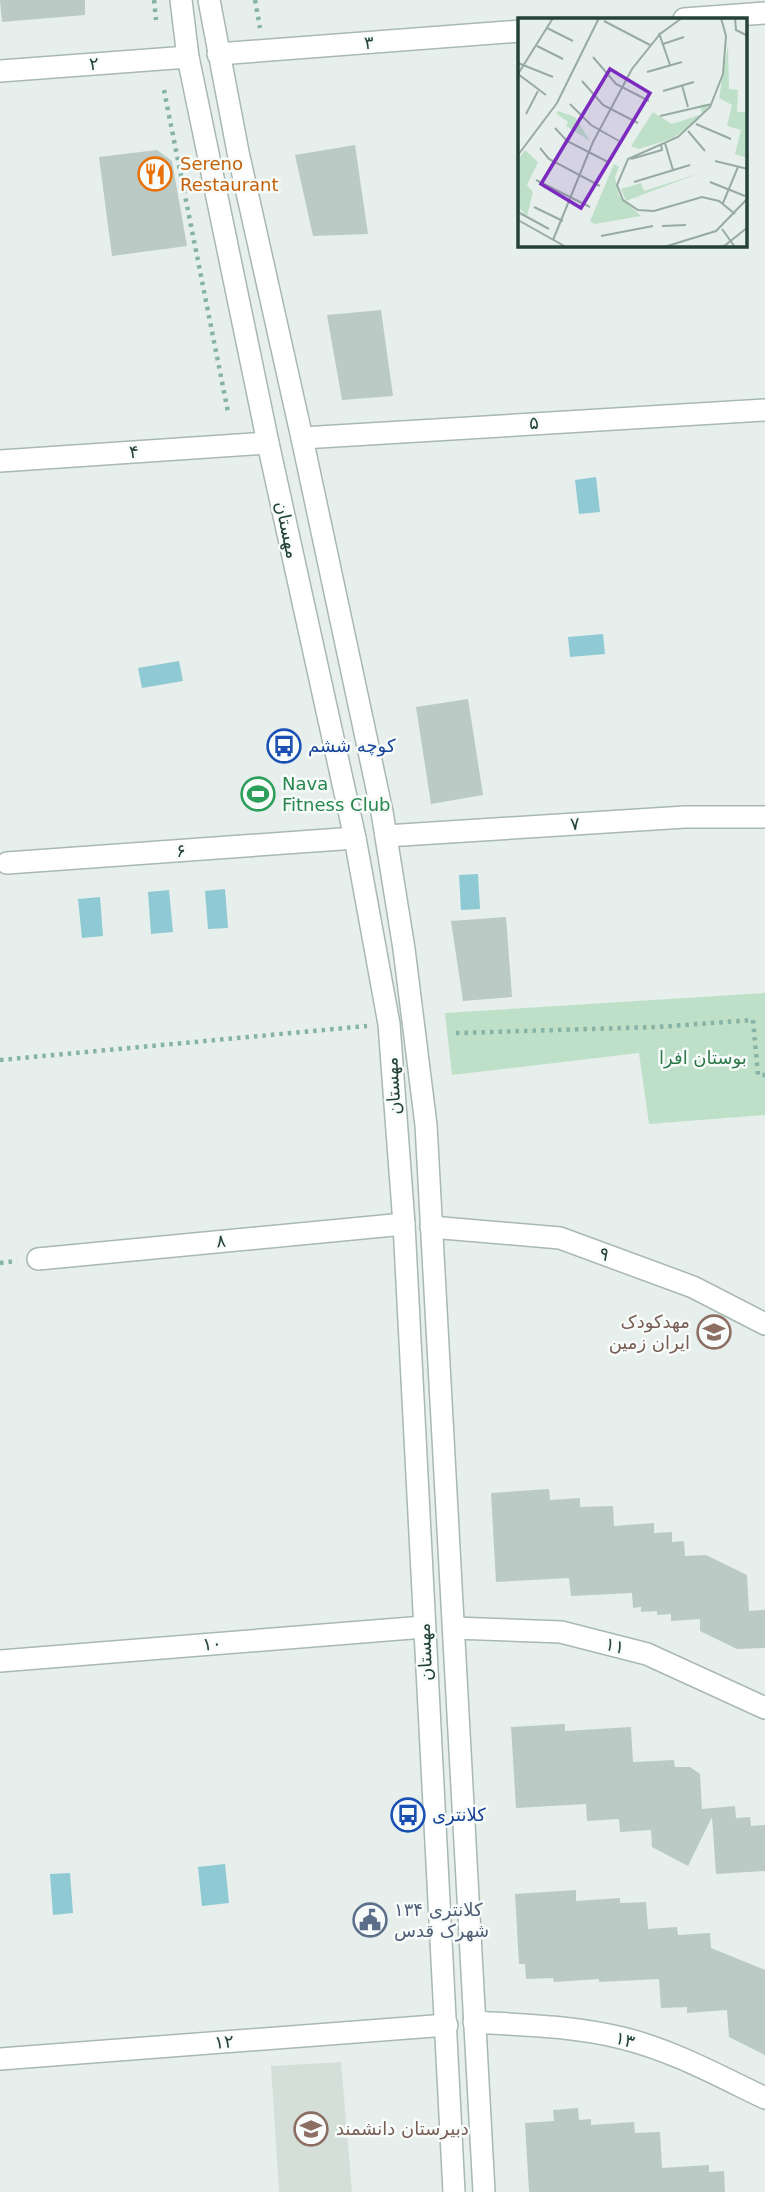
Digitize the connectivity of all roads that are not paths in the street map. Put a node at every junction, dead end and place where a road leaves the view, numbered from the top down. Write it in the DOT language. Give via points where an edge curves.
graph roads {
  1 [pos="181,0"];
  2 [pos="209,0"];
  3 [pos="765,13"];
  4 [pos="698,18"];
  5 [pos="518,31"];
  6 [pos="218,54"];
  7 [pos="187,57"];
  8 [pos="0,71"];
  9 [pos="765,410"];
  10 [pos="302,438"];
  11 [pos="268,443"];
  12 [pos="0,461"];
  13 [pos="765,817"];
  14 [pos="386,836"];
  15 [pos="355,838"];
  16 [pos="7,863"];
  17 [pos="404,1224"];
  18 [pos="431,1227"];
  19 [pos="38,1259"];
  20 [pos="765,1324"];
  21 [pos="424,1627"];
  22 [pos="454,1628"];
  23 [pos="0,1661"];
  24 [pos="765,1708"];
  25 [pos="474,2022"];
  26 [pos="447,2025"];
  27 [pos="0,2059"];
  28 [pos="765,2098"];
  29 [pos="454,2192"];
  30 [pos="484,2192"];
  1 -- 7 [label="street, مهستان"];
  2 -- 6 [label="street"];
  3 -- 4 [label="street"];
  5 -- 6 [label="street, ۳"];
  6 -- 7 [label="street, ۳"];
  6 -- 10 [label="street"];
  7 -- 8 [label="street, ۲"];
  7 -- 11 [label="street, مهستان"];
  9 -- 10 [label="street, ۵"];
  10 -- 11 [label="street, ۵"];
  10 -- 14 [label="street"];
  11 -- 12 [label="street, ۴"];
  11 -- 15 [label="street, مهستان"];
  13 -- 14 [label="street, ۷" via="685,817"];
  14 -- 15 [label="street, ۷"];
  14 -- 18 [label="street" via="426,1125"];
  15 -- 16 [label="street, ۶"];
  15 -- 17 [label="street, مهستان" via="388,1024"];
  17 -- 18 [label="street, ۸"];
  17 -- 19 [label="street, ۸"];
  17 -- 21 [label="street, مهستان"];
  18 -- 20 [label="street, ۹" via="560,1238 693,1287"];
  18 -- 22 [label="street"];
  21 -- 22 [label="street, ۱۰"];
  21 -- 23 [label="street, ۱۰"];
  21 -- 26 [label="street, مهستان"];
  22 -- 24 [label="street, ۱۱" via="561,1632 647,1654"];
  22 -- 25 [label="street"];
  25 -- 26 [label="street, ۱۳"];
  25 -- 28 [label="street, ۱۳" via="560,2026 626,2039"];
  25 -- 30 [label="street"];
  26 -- 27 [label="street, ۱۲"];
  26 -- 29 [label="street, مهستان"];
}
